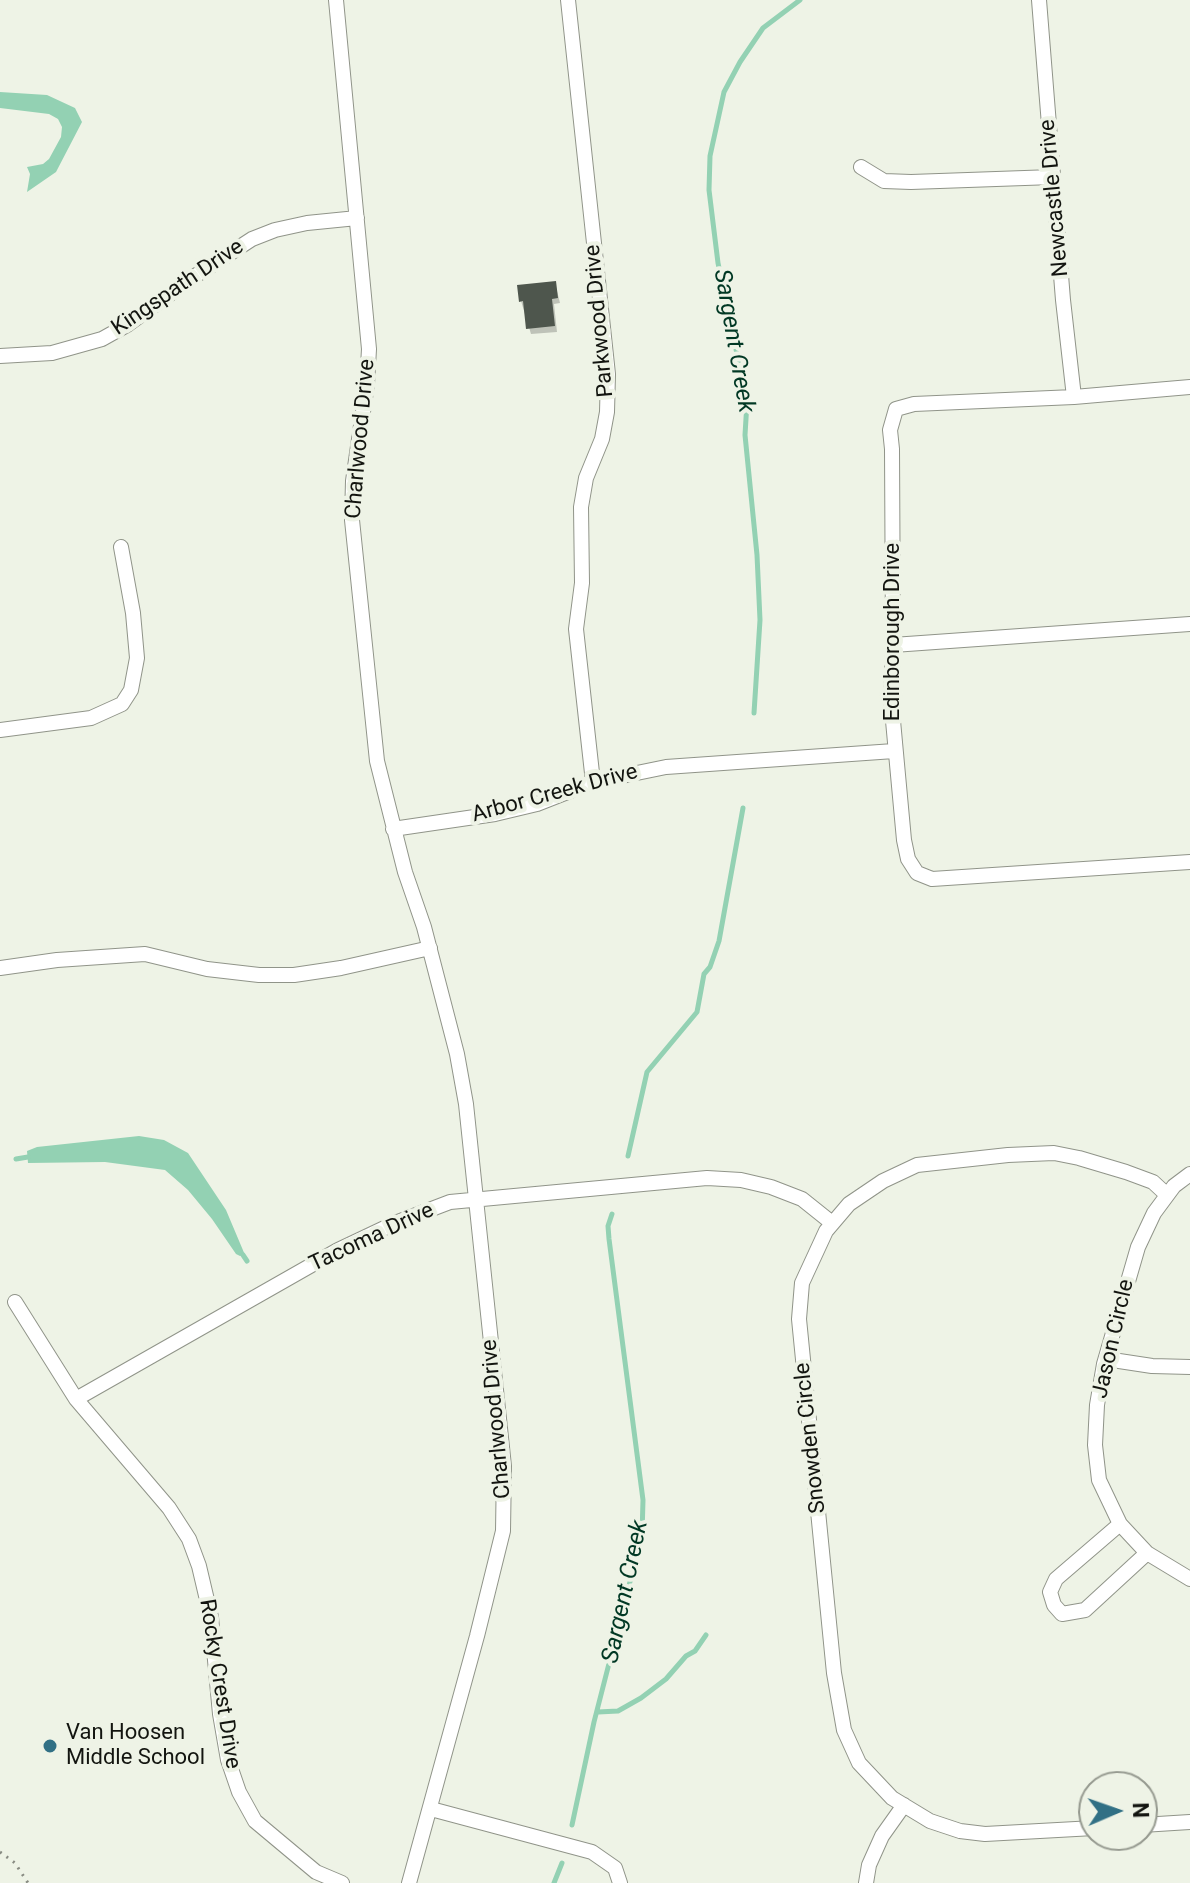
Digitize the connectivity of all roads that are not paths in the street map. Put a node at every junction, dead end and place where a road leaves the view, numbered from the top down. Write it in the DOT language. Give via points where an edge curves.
graph roads {
  1 [pos="336,0"];
  2 [pos="568,0"];
  3 [pos="1039,0"];
  4 [pos="861,167"];
  5 [pos="1053,177"];
  6 [pos="357,218"];
  7 [pos="0,356"];
  8 [pos="1190,387"];
  9 [pos="1074,397"];
  10 [pos="121,547"];
  11 [pos="1190,624"];
  12 [pos="893,645"];
  13 [pos="0,730"];
  14 [pos="894,751"];
  15 [pos="593,782"];
  16 [pos="393,829"];
  17 [pos="1190,862"];
  18 [pos="430,948"];
  19 [pos="0,968"];
  20 [pos="1190,1174"];
  21 [pos="1167,1195"];
  22 [pos="475,1198"];
  23 [pos="832,1223"];
  24 [pos="15,1302"];
  25 [pos="1106,1359"];
  26 [pos="1190,1367"];
  27 [pos="76,1399"];
  28 [pos="1120,1524"];
  29 [pos="1147,1553"];
  30 [pos="1190,1579"];
  31 [pos="904,1805"];
  32 [pos="431,1809"];
  33 [pos="1190,1822"];
  34 [pos="1158,1824"];
  35 [pos="1078,1829"];
  36 [pos="342,1883"];
  37 [pos="409,1883"];
  38 [pos="620,1883"];
  39 [pos="866,1883"];
  1 -- 6 [label="street, Charlwood Drive"];
  2 -- 15 [label="street, Parkwood Drive" via="608,374 602,439 581,507 582,583 576,629"];
  3 -- 5 [label="street, Newcastle Drive"];
  4 -- 5 [label="street" via="884,181"];
  5 -- 9 [label="street, Newcastle Drive"];
  6 -- 7 [label="street, Kingspath Drive" via="307,223 252,239 102,339 52,353"];
  6 -- 16 [label="street, Charlwood Drive" via="369,349 352,520 377,761"];
  8 -- 9 [label="street, Edinborough Drive"];
  9 -- 12 [label="street, Edinborough Drive" via="896,409 890,430"];
  10 -- 13 [label="street" via="137,658 131,690 122,704 91,718"];
  11 -- 12 [label="street"];
  12 -- 14 [label="street, Edinborough Drive"];
  14 -- 15 [label="street, Arbor Creek Drive" via="666,767"];
  14 -- 17 [label="street, Edinborough Drive" via="908,859 917,873 932,879"];
  15 -- 16 [label="street, Arbor Creek Drive" via="537,804"];
  16 -- 18 [label="street"];
  18 -- 19 [label="street" via="294,975 207,969 145,954"];
  18 -- 22 [label="street, Charlwood Drive" via="466,1104"];
  20 -- 21 [label="street, Jason Circle"];
  21 -- 23 [label="street, Snowden Circle" via="1153,1182 1079,1158 1008,1155 917,1165 849,1204"];
  21 -- 25 [label="street, Jason Circle" via="1138,1247"];
  22 -- 23 [label="street, Tacoma Drive" via="707,1178 741,1180 802,1199"];
  22 -- 27 [label="street, Tacoma Drive" via="450,1202 338,1250"];
  22 -- 32 [label="street, Charlwood Drive" via="504,1466 503,1531"];
  23 -- 31 [label="street, Snowden Circle" via="802,1283 799,1319 834,1673 844,1730 859,1763"];
  24 -- 27 [label="street, Rocky Crest Drive"];
  25 -- 26 [label="street"];
  25 -- 28 [label="street, Jason Circle" via="1095,1445 1099,1480"];
  27 -- 36 [label="street, Rocky Crest Drive" via="189,1539 211,1617 220,1714 239,1792 255,1821 287,1850"];
  28 -- 29 [label="street, Jason Circle"];
  28 -- 29 [label="street" via="1056,1579 1050,1592 1062,1614 1085,1610"];
  29 -- 30 [label="street, Jason Circle"];
  31 -- 35 [label="street, Snowden Circle" via="960,1831"];
  31 -- 39 [label="street" via="882,1836"];
  32 -- 37 [label="street, Charlwood Drive"];
  32 -- 38 [label="street" via="592,1852 615,1868"];
  33 -- 34 [label="street"];
}
